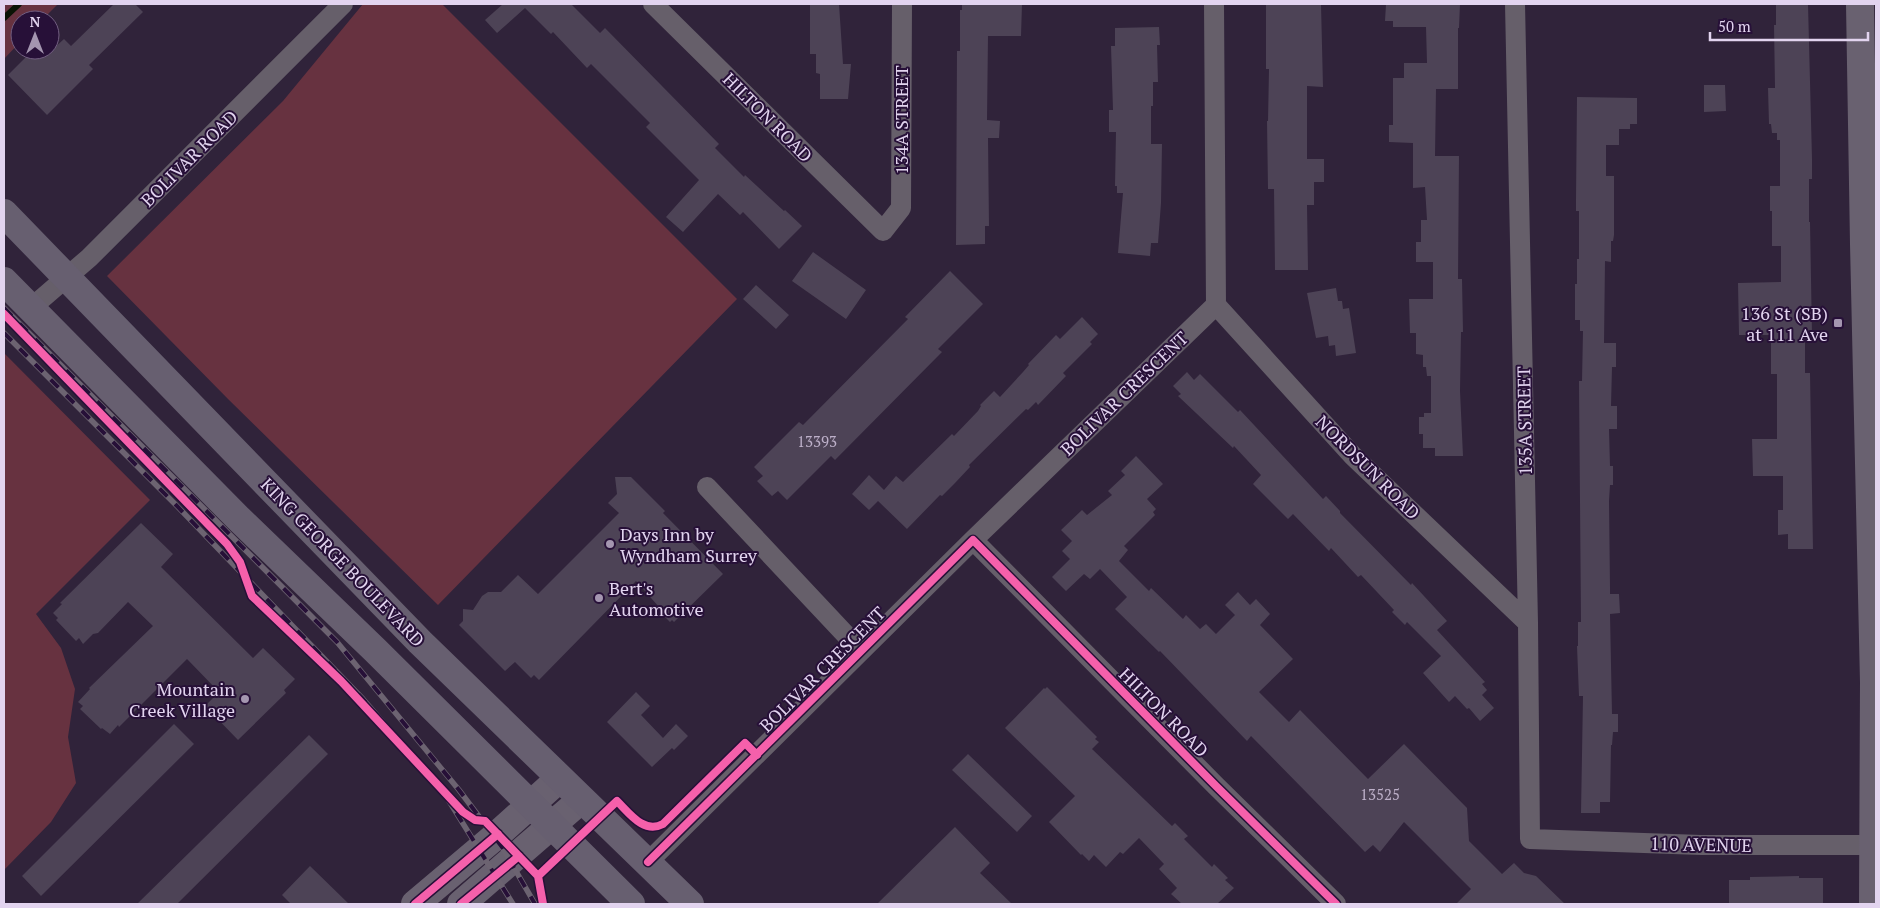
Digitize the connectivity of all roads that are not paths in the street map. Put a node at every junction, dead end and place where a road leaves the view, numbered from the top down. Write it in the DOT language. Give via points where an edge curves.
graph roads {
  1 [pos="343,4"];
  2 [pos="653,4"];
  3 [pos="902,4"];
  4 [pos="1214,4"];
  5 [pos="1515,4"];
  6 [pos="1860,4"];
  7 [pos="4,213"];
  8 [pos="883,231"];
  9 [pos="1870,244"];
  10 [pos="67,277"];
  11 [pos="4,281"];
  12 [pos="1216,305"];
  13 [pos="31,308"];
  14 [pos="1873,472"];
  15 [pos="706,487"];
  16 [pos="973,540"];
  17 [pos="1528,623"];
  18 [pos="861,651"];
  19 [pos="560,779"];
  20 [pos="581,800"];
  21 [pos="532,804"];
  22 [pos="552,825"];
  23 [pos="1530,839"];
  24 [pos="1872,845"];
  25 [pos="648,862"];
  26 [pos="416,904"];
  27 [pos="461,904"];
  28 [pos="631,904"];
  29 [pos="690,904"];
  30 [pos="1336,904"];
  31 [pos="1873,904"];
  1 -- 10 [label="street, BOLIVAR ROAD"];
  2 -- 8 [label="street, HILTON ROAD"];
  3 -- 8 [label="street, 134A STREET" via="901,208"];
  4 -- 12 [label="street"];
  5 -- 17 [label="street, 135A STREET"];
  6 -- 9 [label="street"];
  7 -- 10 [label="main road, KING GEORGE BOULEVARD"];
  9 -- 14 [label="street"];
  10 -- 13 [label="street, BOLIVAR ROAD"];
  10 -- 19 [label="main road, KING GEORGE BOULEVARD" via="420,642"];
  11 -- 13 [label="main road"];
  12 -- 16 [label="street, BOLIVAR CRESCENT"];
  12 -- 17 [label="street, NORDSUN ROAD" via="1353,456"];
  13 -- 21 [label="main road" via="238,518"];
  14 -- 24 [label="street"];
  15 -- 18 [label="street"];
  16 -- 18 [label="street, BOLIVAR CRESCENT"];
  16 -- 30 [label="street, HILTON ROAD"];
  17 -- 23 [label="street, 135A STREET"];
  18 -- 25 [label="street, BOLIVAR CRESCENT"];
  19 -- 20 [label="main road, KING GEORGE BOULEVARD"];
  19 -- 21 [label="street"];
  20 -- 22 [label="street"];
  20 -- 25 [label="main road, KING GEORGE BOULEVARD"];
  21 -- 22 [label="main road"];
  21 -- 26 [label="street"];
  22 -- 27 [label="street"];
  22 -- 28 [label="main road"];
  23 -- 24 [label="street, 110 AVENUE" via="1701,845"];
  24 -- 31 [label="street"];
  25 -- 29 [label="main road, KING GEORGE BOULEVARD"];
}
